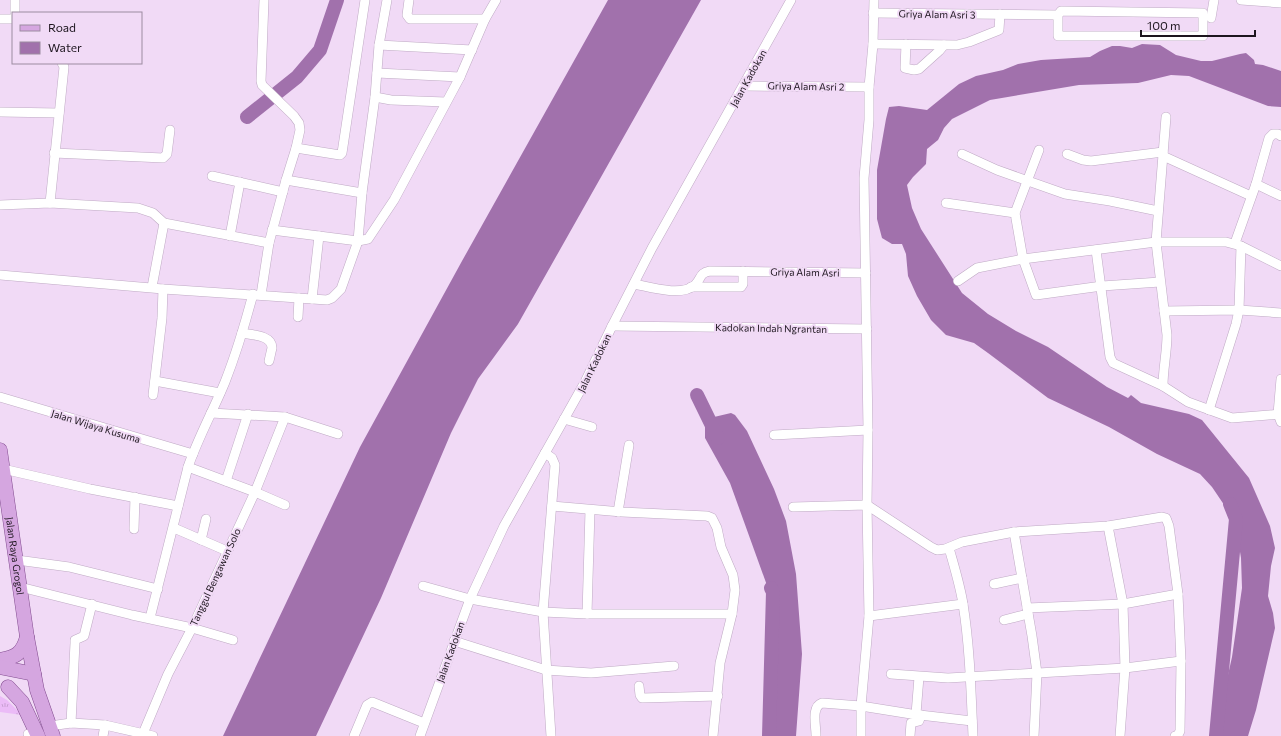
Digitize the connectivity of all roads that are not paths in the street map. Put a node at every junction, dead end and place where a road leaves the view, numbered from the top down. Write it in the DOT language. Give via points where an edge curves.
graph roads {
  1 [pos="15,0"];
  2 [pos="264,0"];
  3 [pos="365,0"];
  4 [pos="387,0"];
  5 [pos="409,0"];
  6 [pos="496,0"];
  7 [pos="791,0"];
  8 [pos="874,0"];
  9 [pos="1214,0"];
  10 [pos="1241,0"];
  11 [pos="1281,3"];
  12 [pos="15,12"];
  13 [pos="873,13"];
  14 [pos="1000,14"];
  15 [pos="1058,15"];
  16 [pos="1211,18"];
  17 [pos="0,19"];
  18 [pos="12,19"];
  19 [pos="485,20"];
  20 [pos="379,44"];
  21 [pos="873,44"];
  22 [pos="906,44"];
  23 [pos="944,45"];
  24 [pos="472,50"];
  25 [pos="62,64"];
  26 [pos="377,73"];
  27 [pos="460,77"];
  28 [pos="744,86"];
  29 [pos="869,87"];
  30 [pos="375,97"];
  31 [pos="446,102"];
  32 [pos="0,112"];
  33 [pos="59,113"];
  34 [pos="1166,117"];
  35 [pos="170,130"];
  36 [pos="1281,136"];
  37 [pos="296,148"];
  38 [pos="1039,150"];
  39 [pos="54,153"];
  40 [pos="962,154"];
  41 [pos="1067,154"];
  42 [pos="1163,154"];
  43 [pos="212,176"];
  44 [pos="286,180"];
  45 [pos="1028,181"];
  46 [pos="240,182"];
  47 [pos="1256,184"];
  48 [pos="283,192"];
  49 [pos="362,193"];
  50 [pos="1251,196"];
  51 [pos="1281,196"];
  52 [pos="50,203"];
  53 [pos="946,203"];
  54 [pos="0,204"];
  55 [pos="1158,211"];
  56 [pos="1015,213"];
  57 [pos="161,221"];
  58 [pos="272,230"];
  59 [pos="230,236"];
  60 [pos="319,236"];
  61 [pos="358,241"];
  62 [pos="1156,242"];
  63 [pos="269,243"];
  64 [pos="1238,244"];
  65 [pos="1096,250"];
  66 [pos="1023,259"];
  67 [pos="1281,266"];
  68 [pos="744,271"];
  69 [pos="866,273"];
  70 [pos="0,275"];
  71 [pos="958,281"];
  72 [pos="1160,282"];
  73 [pos="634,284"];
  74 [pos="1102,286"];
  75 [pos="691,287"];
  76 [pos="152,288"];
  77 [pos="163,289"];
  78 [pos="257,295"];
  79 [pos="299,298"];
  80 [pos="312,299"];
  81 [pos="1239,310"];
  82 [pos="1164,312"];
  83 [pos="1281,313"];
  84 [pos="298,317"];
  85 [pos="612,326"];
  86 [pos="867,329"];
  87 [pos="242,333"];
  88 [pos="269,361"];
  89 [pos="1281,379"];
  90 [pos="155,381"];
  91 [pos="1163,386"];
  92 [pos="220,393"];
  93 [pos="153,395"];
  94 [pos="0,397"];
  95 [pos="1209,410"];
  96 [pos="211,413"];
  97 [pos="248,414"];
  98 [pos="285,417"];
  99 [pos="1280,417"];
  100 [pos="564,419"];
  101 [pos="592,427"];
  102 [pos="868,430"];
  103 [pos="338,434"];
  104 [pos="774,435"];
  105 [pos="629,445"];
  106 [pos="0,450"];
  107 [pos="545,453"];
  108 [pos="193,454"];
  109 [pos="188,467"];
  110 [pos="3,469"];
  111 [pos="226,481"];
  112 [pos="255,492"];
  113 [pos="135,497"];
  114 [pos="285,505"];
  115 [pos="867,505"];
  116 [pos="178,506"];
  117 [pos="552,506"];
  118 [pos="793,506"];
  119 [pos="590,510"];
  120 [pos="618,512"];
  121 [pos="206,519"];
  122 [pos="1108,526"];
  123 [pos="174,528"];
  124 [pos="134,529"];
  125 [pos="1014,532"];
  126 [pos="200,540"];
  127 [pos="949,548"];
  128 [pos="227,551"];
  129 [pos="17,560"];
  130 [pos="1022,578"];
  131 [pos="994,584"];
  132 [pos="423,586"];
  133 [pos="20,587"];
  134 [pos="158,589"];
  135 [pos="1178,594"];
  136 [pos="470,599"];
  137 [pos="92,604"];
  138 [pos="963,604"];
  139 [pos="1123,604"];
  140 [pos="1028,611"];
  141 [pos="543,612"];
  142 [pos="587,614"];
  143 [pos="732,614"];
  144 [pos="869,616"];
  145 [pos="150,618"];
  146 [pos="1004,620"];
  147 [pos="192,628"];
  148 [pos="27,637"];
  149 [pos="233,640"];
  150 [pos="454,641"];
  151 [pos="0,660"];
  152 [pos="1181,661"];
  153 [pos="674,666"];
  154 [pos="0,667"];
  155 [pos="1125,668"];
  156 [pos="546,670"];
  157 [pos="1038,673"];
  158 [pos="34,674"];
  159 [pos="891,674"];
  160 [pos="919,677"];
  161 [pos="971,677"];
  162 [pos="4,686"];
  163 [pos="639,686"];
  164 [pos="37,690"];
  165 [pos="718,696"];
  166 [pos="862,706"];
  167 [pos="918,714"];
  168 [pos="972,721"];
  169 [pos="71,723"];
  170 [pos="424,723"];
  171 [pos="105,726"];
  172 [pos="52,731"];
  173 [pos="142,735"];
  174 [pos="816,735"];
  175 [pos="32,736"];
  176 [pos="103,736"];
  177 [pos="153,736"];
  178 [pos="354,736"];
  179 [pos="420,736"];
  180 [pos="551,736"];
  181 [pos="713,736"];
  182 [pos="861,736"];
  183 [pos="910,736"];
  184 [pos="973,736"];
  185 [pos="1034,736"];
  186 [pos="1120,736"];
  187 [pos="1175,736"];
  1 -- 12 [label="street"];
  2 -- 37 [label="street" via="261,81 298,123 300,130"];
  3 -- 37 [label="street" via="342,153"];
  4 -- 20 [label="street"];
  5 -- 19 [label="street" via="410,20"];
  6 -- 19 [label="street"];
  7 -- 28 [label="street, Jalan Kadokan"];
  8 -- 13 [label="street"];
  9 -- 16 [label="street"];
  10 -- 11 [label="street"];
  13 -- 14 [label="street, Griya Alam Asri 3"];
  13 -- 21 [label="street"];
  14 -- 15 [label="street, Griya Alam Asri 3"];
  14 -- 23 [label="street" via="997,31 963,44"];
  15 -- 15 [label="street, Griya Alam Asri 3" via="1061,11 1203,13 1203,36 1058,36"];
  17 -- 18 [label="street"];
  19 -- 24 [label="street"];
  20 -- 24 [label="street"];
  20 -- 26 [label="street"];
  21 -- 22 [label="street"];
  21 -- 29 [label="street"];
  22 -- 23 [label="street"];
  22 -- 23 [label="street" via="905,68 914,70 920,68"];
  24 -- 27 [label="street"];
  25 -- 33 [label="street"];
  26 -- 27 [label="street"];
  26 -- 30 [label="street"];
  27 -- 31 [label="street"];
  28 -- 29 [label="street, Griya Alam Asri 2"];
  28 -- 73 [label="street, Jalan Kadokan"];
  29 -- 69 [label="street" via="864,178"];
  30 -- 31 [label="street"];
  30 -- 49 [label="street"];
  31 -- 61 [label="street" via="394,200 371,236"];
  32 -- 33 [label="street"];
  33 -- 39 [label="street"];
  34 -- 42 [label="street"];
  35 -- 39 [label="street" via="167,154 163,158"];
  36 -- 47 [label="street" via="1273,134 1269,138"];
  37 -- 44 [label="street"];
  38 -- 45 [label="street"];
  39 -- 52 [label="street"];
  40 -- 45 [label="street"];
  41 -- 42 [label="street" via="1091,161"];
  42 -- 50 [label="street"];
  42 -- 55 [label="street"];
  43 -- 46 [label="street"];
  44 -- 48 [label="street"];
  44 -- 49 [label="street"];
  45 -- 55 [label="street" via="1065,194"];
  45 -- 56 [label="street"];
  46 -- 48 [label="street"];
  46 -- 59 [label="street"];
  47 -- 50 [label="street"];
  47 -- 51 [label="street"];
  48 -- 58 [label="street"];
  49 -- 61 [label="street"];
  50 -- 64 [label="street"];
  52 -- 54 [label="street"];
  52 -- 57 [label="street" via="138,208 148,210"];
  53 -- 56 [label="street"];
  55 -- 62 [label="street"];
  56 -- 66 [label="street"];
  57 -- 59 [label="street"];
  57 -- 76 [label="street"];
  58 -- 60 [label="street"];
  58 -- 63 [label="street"];
  59 -- 63 [label="street"];
  60 -- 61 [label="street"];
  60 -- 80 [label="street"];
  61 -- 80 [label="street" via="341,289 327,300"];
  62 -- 64 [label="street"];
  62 -- 65 [label="street"];
  62 -- 72 [label="street"];
  63 -- 78 [label="street"];
  64 -- 67 [label="street"];
  64 -- 81 [label="street"];
  65 -- 66 [label="street"];
  65 -- 74 [label="street"];
  66 -- 71 [label="street" via="977,268"];
  66 -- 74 [label="street" via="1036,295"];
  68 -- 69 [label="street, Griya Alam Asri"];
  68 -- 75 [label="street, Griya Alam Asri" via="705,272"];
  68 -- 75 [label="street" via="741,287"];
  69 -- 86 [label="street"];
  70 -- 76 [label="street"];
  72 -- 74 [label="street"];
  72 -- 82 [label="street"];
  73 -- 75 [label="street" via="678,291"];
  73 -- 85 [label="street, Jalan Kadokan"];
  74 -- 91 [label="street" via="1110,357 1113,363"];
  76 -- 77 [label="street"];
  77 -- 78 [label="street"];
  77 -- 90 [label="street"];
  78 -- 79 [label="street"];
  78 -- 87 [label="street"];
  79 -- 80 [label="street"];
  79 -- 84 [label="street"];
  81 -- 82 [label="street"];
  81 -- 83 [label="street"];
  81 -- 95 [label="street"];
  82 -- 91 [label="street" via="1167,345"];
  85 -- 86 [label="street, Kadokan Indah Ngrantan"];
  85 -- 100 [label="street, Jalan Kadokan"];
  86 -- 102 [label="street"];
  87 -- 88 [label="street" via="270,341 272,347"];
  87 -- 92 [label="street"];
  89 -- 99 [label="street"];
  90 -- 92 [label="street"];
  90 -- 93 [label="street"];
  91 -- 95 [label="street" via="1188,402"];
  92 -- 96 [label="street"];
  94 -- 108 [label="street, Jalan Wijaya Kusuma"];
  95 -- 99 [label="street" via="1232,418"];
  96 -- 97 [label="street"];
  96 -- 108 [label="street"];
  97 -- 98 [label="street"];
  97 -- 111 [label="street"];
  98 -- 103 [label="street"];
  98 -- 112 [label="street, Tanggul Bengawan Solo"];
  100 -- 101 [label="street"];
  100 -- 107 [label="street, Jalan Kadokan"];
  102 -- 104 [label="street"];
  102 -- 115 [label="street"];
  105 -- 120 [label="street"];
  106 -- 110 [label="main road, Jalan Raya Grogol"];
  107 -- 117 [label="street" via="552,458 555,465"];
  107 -- 136 [label="street, Jalan Kadokan" via="504,526"];
  108 -- 109 [label="street"];
  109 -- 111 [label="street"];
  109 -- 116 [label="street"];
  110 -- 113 [label="street"];
  110 -- 129 [label="main road, Jalan Raya Grogol"];
  111 -- 112 [label="street"];
  112 -- 114 [label="street"];
  112 -- 128 [label="street, Tanggul Bengawan Solo"];
  113 -- 116 [label="street"];
  113 -- 124 [label="street"];
  115 -- 118 [label="street"];
  115 -- 127 [label="street" via="936,550"];
  115 -- 144 [label="street"];
  116 -- 123 [label="street"];
  117 -- 119 [label="street"];
  117 -- 141 [label="street"];
  119 -- 120 [label="street"];
  119 -- 142 [label="street"];
  120 -- 143 [label="street" via="712,518 733,575 735,590"];
  121 -- 126 [label="street"];
  122 -- 125 [label="street"];
  122 -- 135 [label="street" via="1166,518"];
  122 -- 139 [label="street"];
  123 -- 126 [label="street"];
  123 -- 134 [label="street"];
  125 -- 127 [label="street" via="962,542"];
  125 -- 130 [label="street"];
  126 -- 128 [label="street"];
  127 -- 138 [label="street"];
  128 -- 147 [label="street, Tanggul Bengawan Solo"];
  129 -- 133 [label="main road, Jalan Raya Grogol"];
  129 -- 134 [label="street" via="69,567"];
  130 -- 131 [label="street"];
  130 -- 140 [label="street"];
  132 -- 136 [label="street"];
  133 -- 137 [label="street"];
  133 -- 148 [label="main road, Jalan Raya Grogol"];
  134 -- 145 [label="street"];
  135 -- 139 [label="street"];
  135 -- 152 [label="street"];
  136 -- 141 [label="street"];
  136 -- 150 [label="street, Jalan Kadokan"];
  137 -- 145 [label="street"];
  137 -- 169 [label="street" via="84,636 74,643"];
  138 -- 144 [label="street"];
  138 -- 161 [label="street"];
  139 -- 140 [label="street"];
  139 -- 155 [label="street"];
  140 -- 146 [label="street"];
  140 -- 157 [label="street"];
  141 -- 142 [label="street"];
  141 -- 156 [label="street"];
  142 -- 143 [label="street"];
  143 -- 165 [label="street" via="720,663"];
  144 -- 166 [label="street"];
  145 -- 147 [label="street"];
  147 -- 149 [label="street"];
  147 -- 173 [label="street, Tanggul Bengawan Solo" via="168,674"];
  148 -- 151 [label="main road" via="19,653"];
  148 -- 158 [label="main road, Jalan Raya Grogol"];
  150 -- 156 [label="street"];
  150 -- 170 [label="street, Jalan Kadokan"];
  152 -- 155 [label="street"];
  152 -- 187 [label="street" via="1180,731"];
  153 -- 156 [label="street" via="591,673"];
  154 -- 158 [label="main road"];
  155 -- 157 [label="street"];
  155 -- 186 [label="street"];
  156 -- 180 [label="street"];
  157 -- 161 [label="street"];
  157 -- 185 [label="street"];
  158 -- 164 [label="main road, Jalan Raya Grogol"];
  159 -- 160 [label="street"];
  160 -- 161 [label="street"];
  160 -- 167 [label="street"];
  161 -- 168 [label="street"];
  162 -- 164 [label="main road"];
  162 -- 175 [label="main road" via="22,702"];
  163 -- 165 [label="street" via="642,698"];
  164 -- 172 [label="main road, Jalan Raya Grogol"];
  165 -- 181 [label="street"];
  166 -- 167 [label="street"];
  166 -- 174 [label="street" via="828,703 818,705 815,714"];
  166 -- 182 [label="street"];
  167 -- 168 [label="street"];
  167 -- 183 [label="street" via="919,721 911,723"];
  168 -- 184 [label="street"];
  169 -- 171 [label="street"];
  169 -- 172 [label="street"];
  170 -- 178 [label="street" via="372,702 366,705"];
  170 -- 179 [label="street, Jalan Kadokan"];
  171 -- 173 [label="street"];
  171 -- 176 [label="street"];
  173 -- 177 [label="street"];
}
